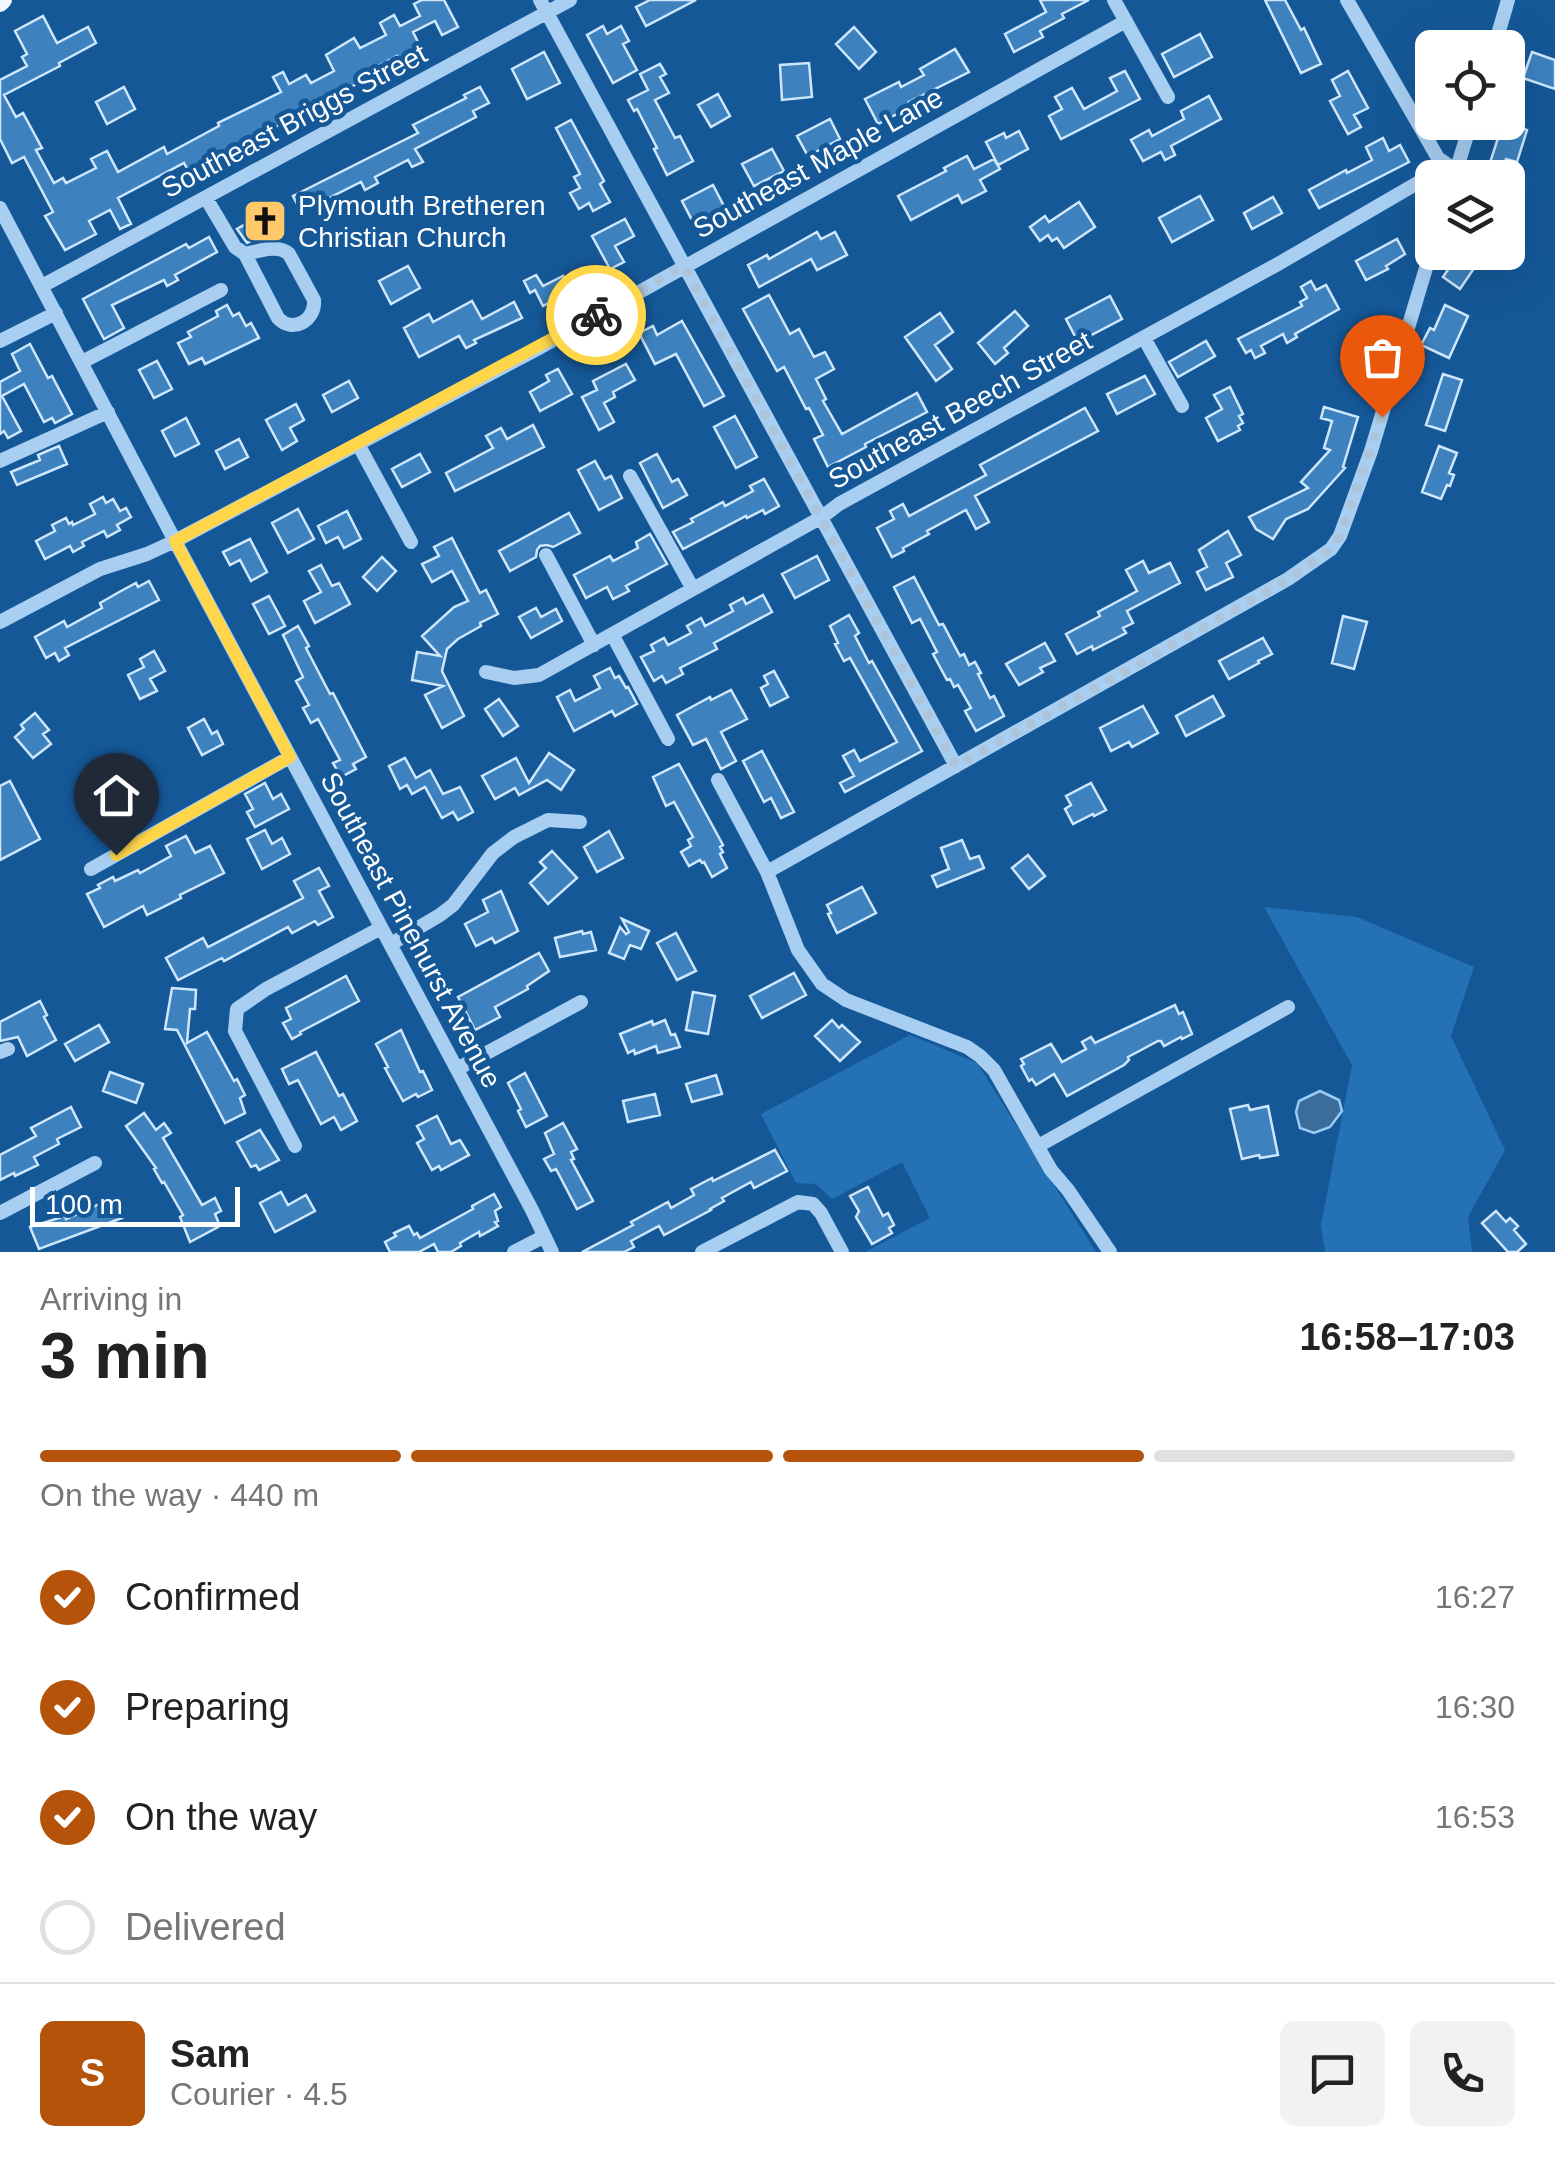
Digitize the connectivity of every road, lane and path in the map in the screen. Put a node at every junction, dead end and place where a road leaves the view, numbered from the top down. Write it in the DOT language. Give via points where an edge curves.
graph roads {
  1 [pos="570,0"];
  2 [pos="1114,0"];
  3 [pos="1346,0"];
  4 [pos="1508,0"];
  5 [pos="544,6"];
  6 [pos="1126,21"];
  7 [pos="1499,30"];
  8 [pos="1168,96"];
  9 [pos="1440,160"];
  10 [pos="1415,184"];
  11 [pos="206,198"];
  12 [pos="0,208"];
  13 [pos="245,254"];
  14 [pos="684,266"];
  15 [pos="1425,270"];
  16 [pos="42,286"];
  17 [pos="220,290"];
  18 [pos="56,313"];
  19 [pos="1144,338"];
  20 [pos="0,342"];
  21 [pos="82,362"];
  22 [pos="1182,406"];
  23 [pos="108,412"];
  24 [pos="358,444"];
  25 [pos="0,461"];
  26 [pos="630,476"];
  27 [pos="822,517"];
  28 [pos="175,541"];
  29 [pos="411,542"];
  30 [pos="546,555"];
  31 [pos="693,589"];
  32 [pos="0,622"];
  33 [pos="612,634"];
  34 [pos="594,644"];
  35 [pos="486,672"];
  36 [pos="668,739"];
  37 [pos="290,757"];
  38 [pos="956,766"];
  39 [pos="718,780"];
  40 [pos="580,822"];
  41 [pos="91,869"];
  42 [pos="767,872"];
  43 [pos="382,928"];
  44 [pos="390,944"];
  45 [pos="580,1002"];
  46 [pos="1288,1008"];
  47 [pos="457,1069"];
  48 [pos="295,1146"];
  49 [pos="1038,1146"];
  50 [pos="96,1163"];
  51 [pos="0,1214"];
  52 [pos="543,1236"];
  53 [pos="514,1252"];
  54 [pos="552,1252"];
  55 [pos="702,1252"];
  56 [pos="842,1252"];
  57 [pos="1110,1252"];
  1 -- 5 [label="street, Southeast Briggs Street"];
  2 -- 6 [label="street"];
  3 -- 9 [label="street"];
  4 -- 7 [label="street"];
  5 -- 11 [label="street, Southeast Briggs Street"];
  5 -- 14 [label="street"];
  6 -- 8 [label="street"];
  6 -- 14 [label="street, Southeast Maple Lane"];
  10 -- 19 [label="street, Southeast Beech Street"];
  11 -- 13 [label="street"];
  11 -- 16 [label="street, Southeast Briggs Street"];
  12 -- 16 [label="street, Southeast Pinehurst Avenue"];
  13 -- 13 [label="street" via="284,324 310,316 314,300 290,254 277,248"];
  14 -- 24 [label="street, Southeast Maple Lane"];
  14 -- 27 [label="street"];
  15 -- 38 [label="street" via="1371,451 1330,549 1288,580"];
  16 -- 18 [label="street, Southeast Pinehurst Avenue"];
  17 -- 21 [label="street"];
  18 -- 20 [label="street"];
  18 -- 21 [label="street, Southeast Pinehurst Avenue"];
  19 -- 22 [label="street"];
  19 -- 27 [label="street, Southeast Beech Street"];
  21 -- 23 [label="street, Southeast Pinehurst Avenue"];
  23 -- 25 [label="street"];
  23 -- 28 [label="street, Southeast Pinehurst Avenue"];
  24 -- 28 [label="street, Southeast Maple Lane"];
  24 -- 29 [label="street"];
  26 -- 31 [label="street"];
  27 -- 31 [label="street, Southeast Beech Street"];
  27 -- 38 [label="street"];
  28 -- 32 [label="street, Southeast Maple Lane" via="100,569"];
  28 -- 37 [label="street, Southeast Pinehurst Avenue"];
  30 -- 34 [label="street"];
  31 -- 33 [label="street, Southeast Beech Street"];
  33 -- 34 [label="street, Southeast Beech Street"];
  33 -- 36 [label="street"];
  34 -- 35 [label="street, Southeast Beech Street" via="539,675"];
  37 -- 41 [label="street"];
  37 -- 43 [label="street, Southeast Pinehurst Avenue"];
  38 -- 42 [label="street"];
  39 -- 42 [label="street"];
  40 -- 44 [label="street" via="548,820 514,837 453,905"];
  42 -- 49 [label="street" via="798,950 822,984 980,1056"];
  43 -- 44 [label="street, Southeast Pinehurst Avenue"];
  43 -- 48 [label="street" via="237,1008 234,1032"];
  44 -- 47 [label="street, Southeast Pinehurst Avenue"];
  45 -- 47 [label="street"];
  46 -- 49 [label="street"];
  47 -- 52 [label="street, Southeast Pinehurst Avenue"];
  49 -- 57 [label="street"];
  50 -- 51 [label="street"];
  52 -- 53 [label="street"];
  52 -- 54 [label="street, Southeast Pinehurst Avenue"];
  55 -- 56 [label="street" via="798,1202 821,1213"];
}
